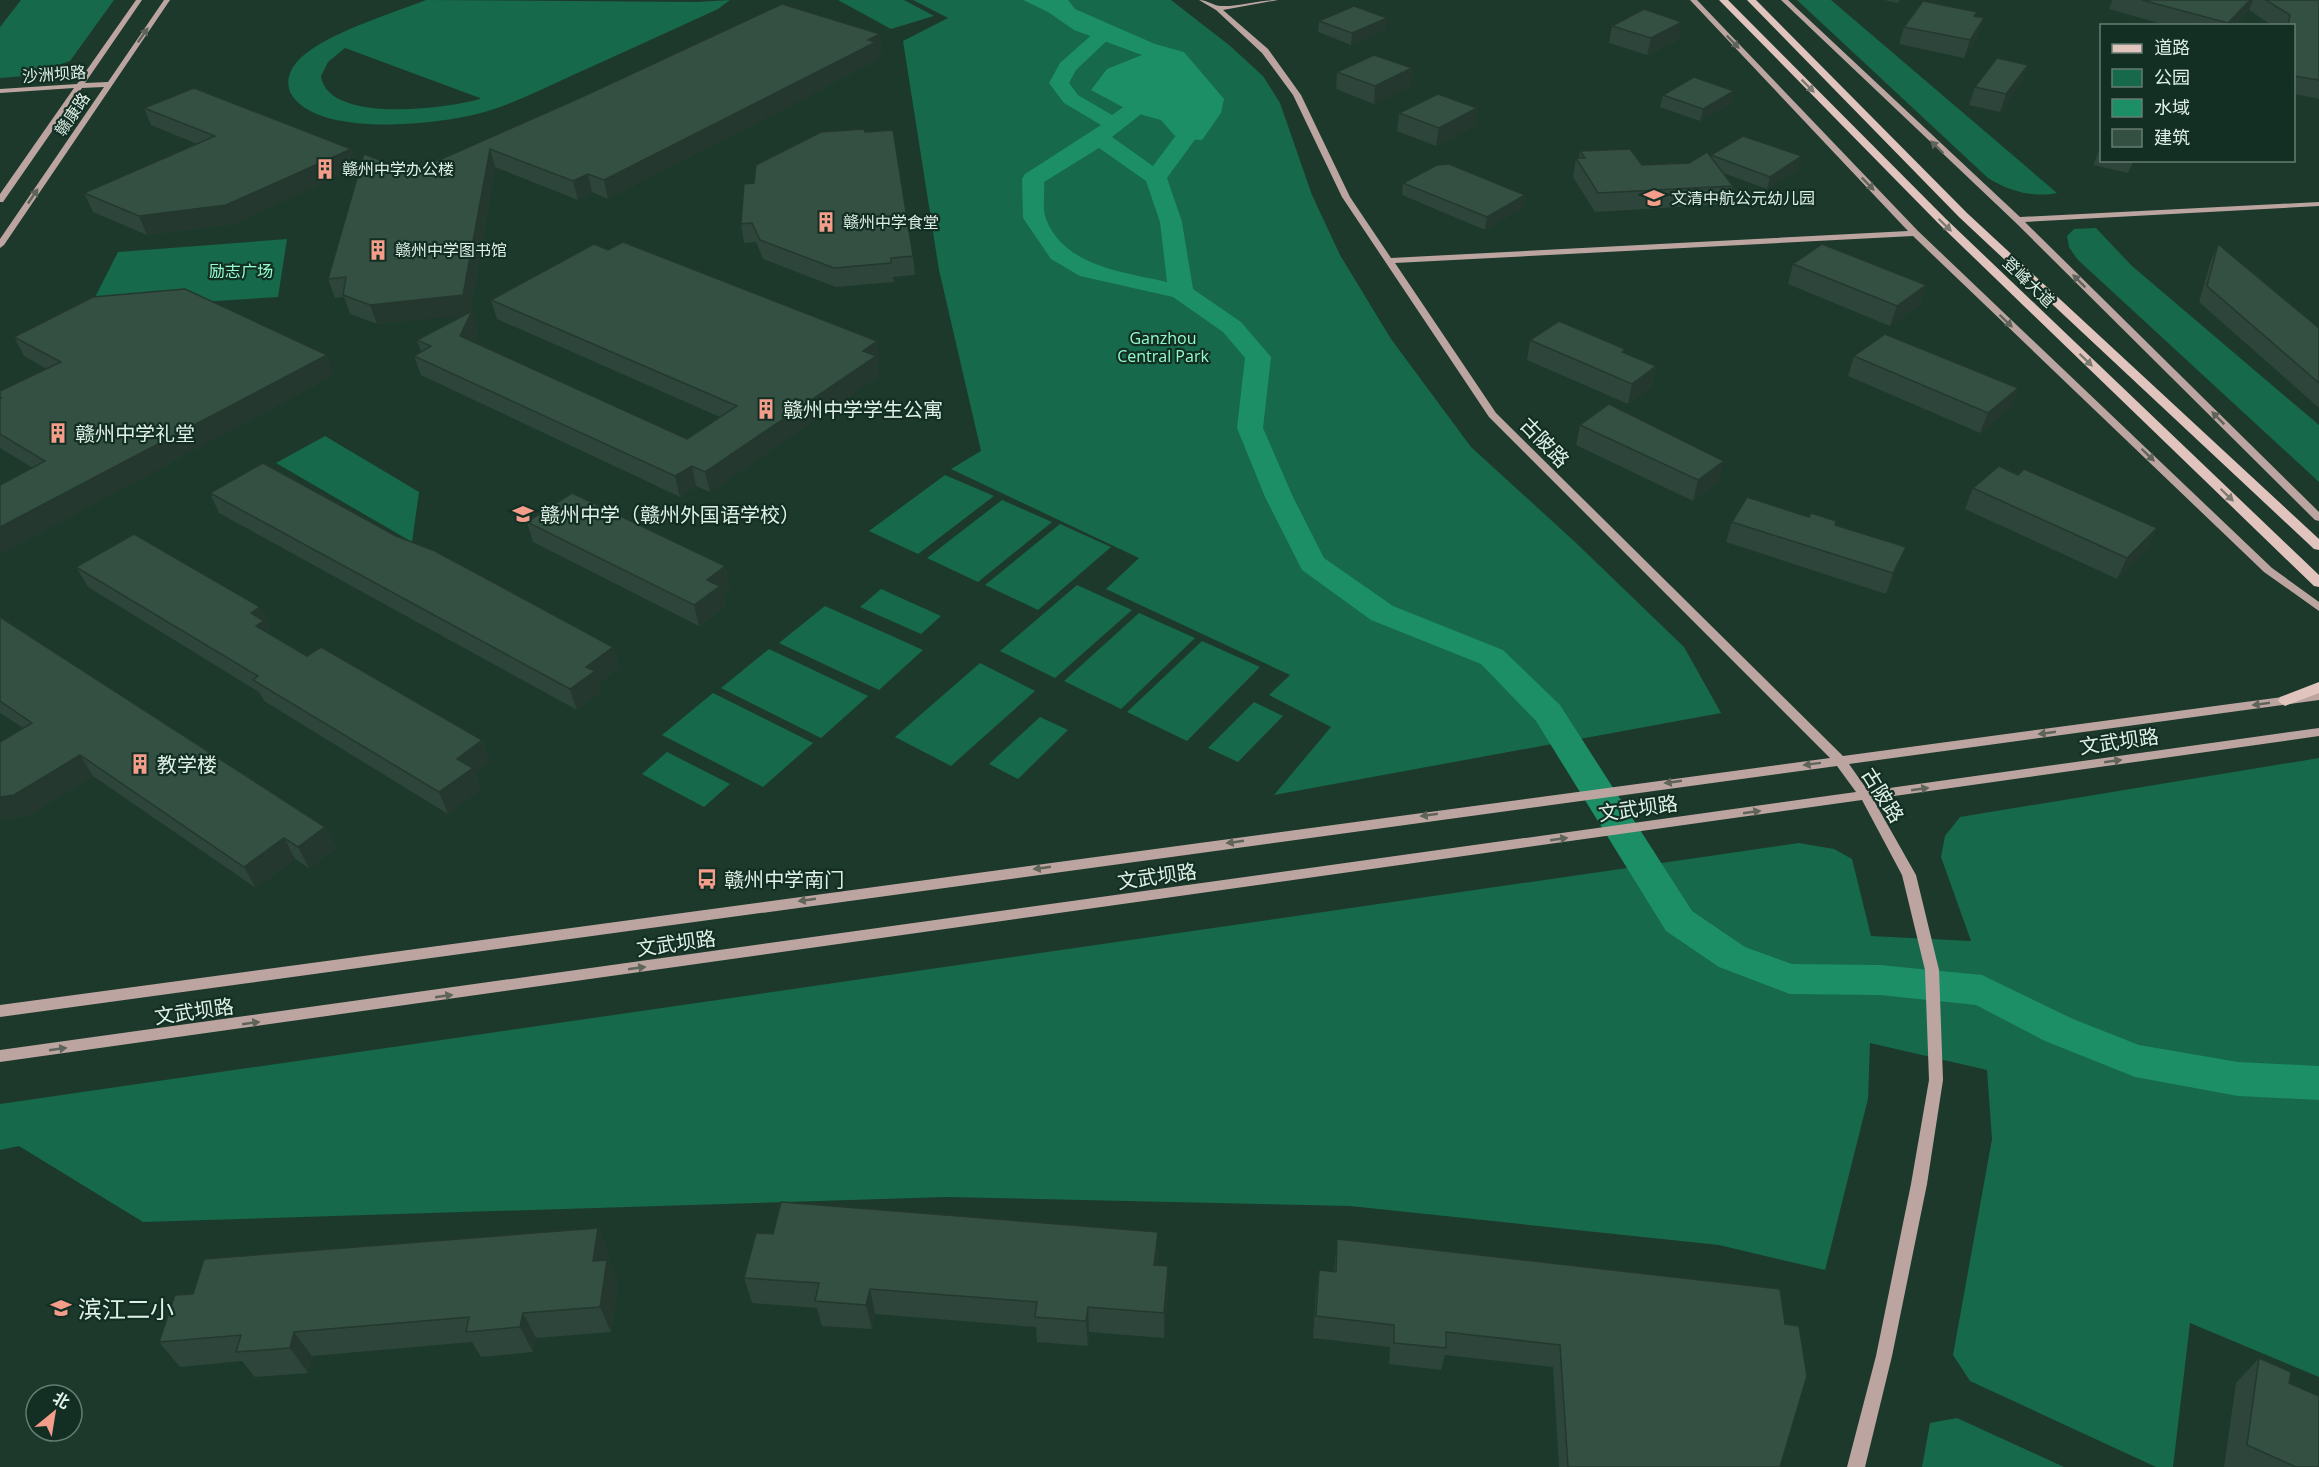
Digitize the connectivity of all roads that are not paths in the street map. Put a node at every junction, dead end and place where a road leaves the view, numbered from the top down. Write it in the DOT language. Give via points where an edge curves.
graph roads {
  1 [pos="140,0"];
  2 [pos="167,0"];
  3 [pos="1202,0"];
  4 [pos="1275,0"];
  5 [pos="1693,0"];
  6 [pos="1722,0"];
  7 [pos="1751,0"];
  8 [pos="1784,0"];
  9 [pos="1218,9"];
  10 [pos="109,84"];
  11 [pos="82,86"];
  12 [pos="0,91"];
  13 [pos="0,200"];
  14 [pos="2319,204"];
  15 [pos="2018,220"];
  16 [pos="1915,233"];
  17 [pos="0,245"];
  18 [pos="1389,261"];
  19 [pos="2319,518"];
  20 [pos="2319,546"];
  21 [pos="2317,581"];
  22 [pos="2319,607"];
  23 [pos="2319,687"];
  24 [pos="2319,696"];
  25 [pos="2285,701"];
  26 [pos="2319,732"];
  27 [pos="1839,760"];
  28 [pos="1866,796"];
  29 [pos="0,1011"];
  30 [pos="0,1056"];
  31 [pos="1856,1467"];
  1 -- 11 [label="street, 赣康路"];
  10 -- 2 [label="street, 赣康路, one-way"];
  3 -- 9 [label="street, 古陂路"];
  4 -- 9 [label="street"];
  5 -- 16 [label="street, one-way"];
  6 -- 21 [label="main road, 登峰大道, one-way" via="1942,221"];
  7 -- 20 [label="main road, 登峰大道" via="1963,215"];
  15 -- 8 [label="street, one-way"];
  9 -- 18 [label="street, 古陂路" via="1265,51 1297,95 1346,197"];
  10 -- 11 [label="street, 沙洲坝路"];
  17 -- 10 [label="street, 赣康路, one-way"];
  11 -- 12 [label="street, 沙洲坝路"];
  11 -- 13 [label="street, 赣康路"];
  14 -- 15 [label="street"];
  19 -- 15 [label="street, one-way"];
  16 -- 18 [label="street"];
  16 -- 22 [label="street, one-way" via="2268,570"];
  18 -- 27 [label="street, 古陂路" via="1492,415"];
  23 -- 25 [label="main road"];
  24 -- 25 [label="street, 文武坝路"];
  25 -- 27 [label="street, 文武坝路, one-way"];
  28 -- 26 [label="street, 文武坝路, one-way"];
  27 -- 28 [label="street, 古陂路"];
  27 -- 29 [label="street, 文武坝路, one-way"];
  30 -- 28 [label="street, 文武坝路, one-way"];
  28 -- 31 [label="street, 古陂路" via="1909,875 1932,970 1936,1080 1884,1356"];
}
